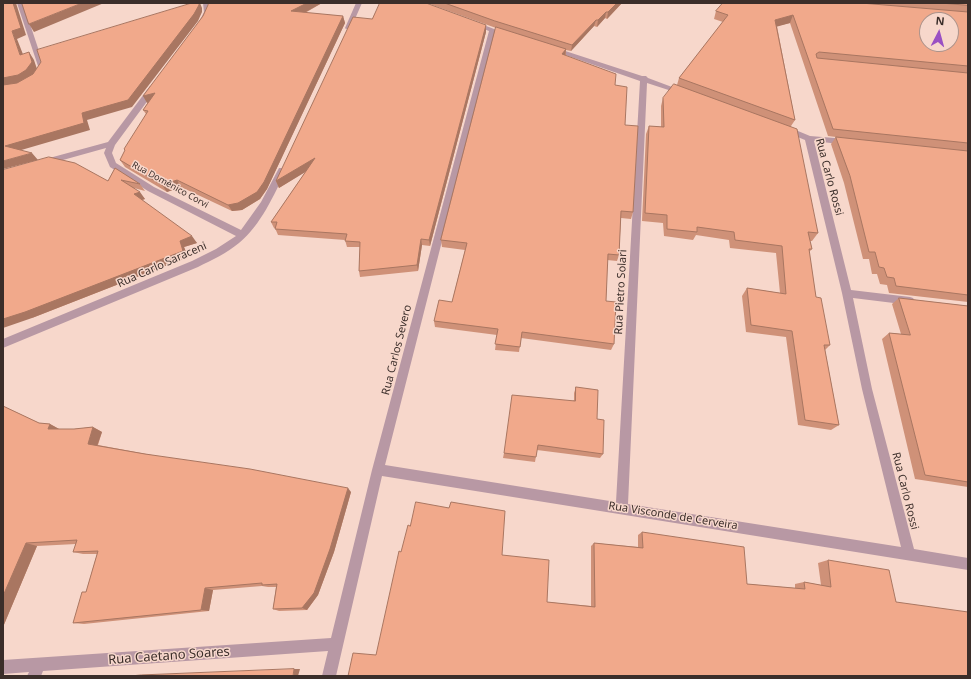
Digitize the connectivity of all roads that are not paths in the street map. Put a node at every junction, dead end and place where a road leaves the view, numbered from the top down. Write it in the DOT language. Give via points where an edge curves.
graph roads {
  1 [pos="20,3"];
  2 [pos="206,3"];
  3 [pos="359,3"];
  4 [pos="464,20"];
  5 [pos="197,29"];
  6 [pos="492,30"];
  7 [pos="515,37"];
  8 [pos="343,39"];
  9 [pos="545,47"];
  10 [pos="644,78"];
  11 [pos="159,79"];
  12 [pos="33,82"];
  13 [pos="696,97"];
  14 [pos="779,127"];
  15 [pos="809,138"];
  16 [pos="857,143"];
  17 [pos="110,144"];
  18 [pos="285,162"];
  19 [pos="34,166"];
  20 [pos="242,235"];
  21 [pos="847,293"];
  22 [pos="923,302"];
  23 [pos="3,344"];
  24 [pos="378,470"];
  25 [pos="622,508"];
  26 [pos="909,554"];
  27 [pos="968,564"];
  28 [pos="336,644"];
  29 [pos="3,667"];
  30 [pos="36,670"];
  31 [pos="329,676"];
  1 -- 12 [label="street" via="42,69"];
  2 -- 5 [label="street" via="207,12"];
  3 -- 8 [label="street"];
  4 -- 6 [label="street"];
  6 -- 7 [label="street"];
  6 -- 24 [label="street, Rua Carlos Severo"];
  9 -- 10 [label="street"];
  10 -- 13 [label="street"];
  10 -- 25 [label="street, Rua Pietro Solari"];
  11 -- 17 [label="street"];
  14 -- 15 [label="street, Rua Carlo Rossi"];
  15 -- 16 [label="street"];
  15 -- 21 [label="street, Rua Carlo Rossi"];
  17 -- 19 [label="street"];
  17 -- 20 [label="street, Rua Domênico Corvi" via="108,153 113,165 151,189"];
  18 -- 20 [label="street, Rua Carlo Saraceni" via="272,191"];
  20 -- 23 [label="street, Rua Carlo Saraceni" via="195,264"];
  21 -- 22 [label="street"];
  21 -- 26 [label="street, Rua Carlo Rossi" via="867,389"];
  24 -- 25 [label="street, Rua Visconde de Cerveira"];
  24 -- 28 [label="street, Rua Carlos Severo"];
  25 -- 26 [label="street, Rua Visconde de Cerveira"];
  26 -- 27 [label="street, Rua Visconde de Cerveira"];
  28 -- 30 [label="street, Rua Caetano Soares"];
  28 -- 31 [label="street, Rua Carlos Severo"];
  29 -- 30 [label="street, Rua Caetano Soares"];
}
